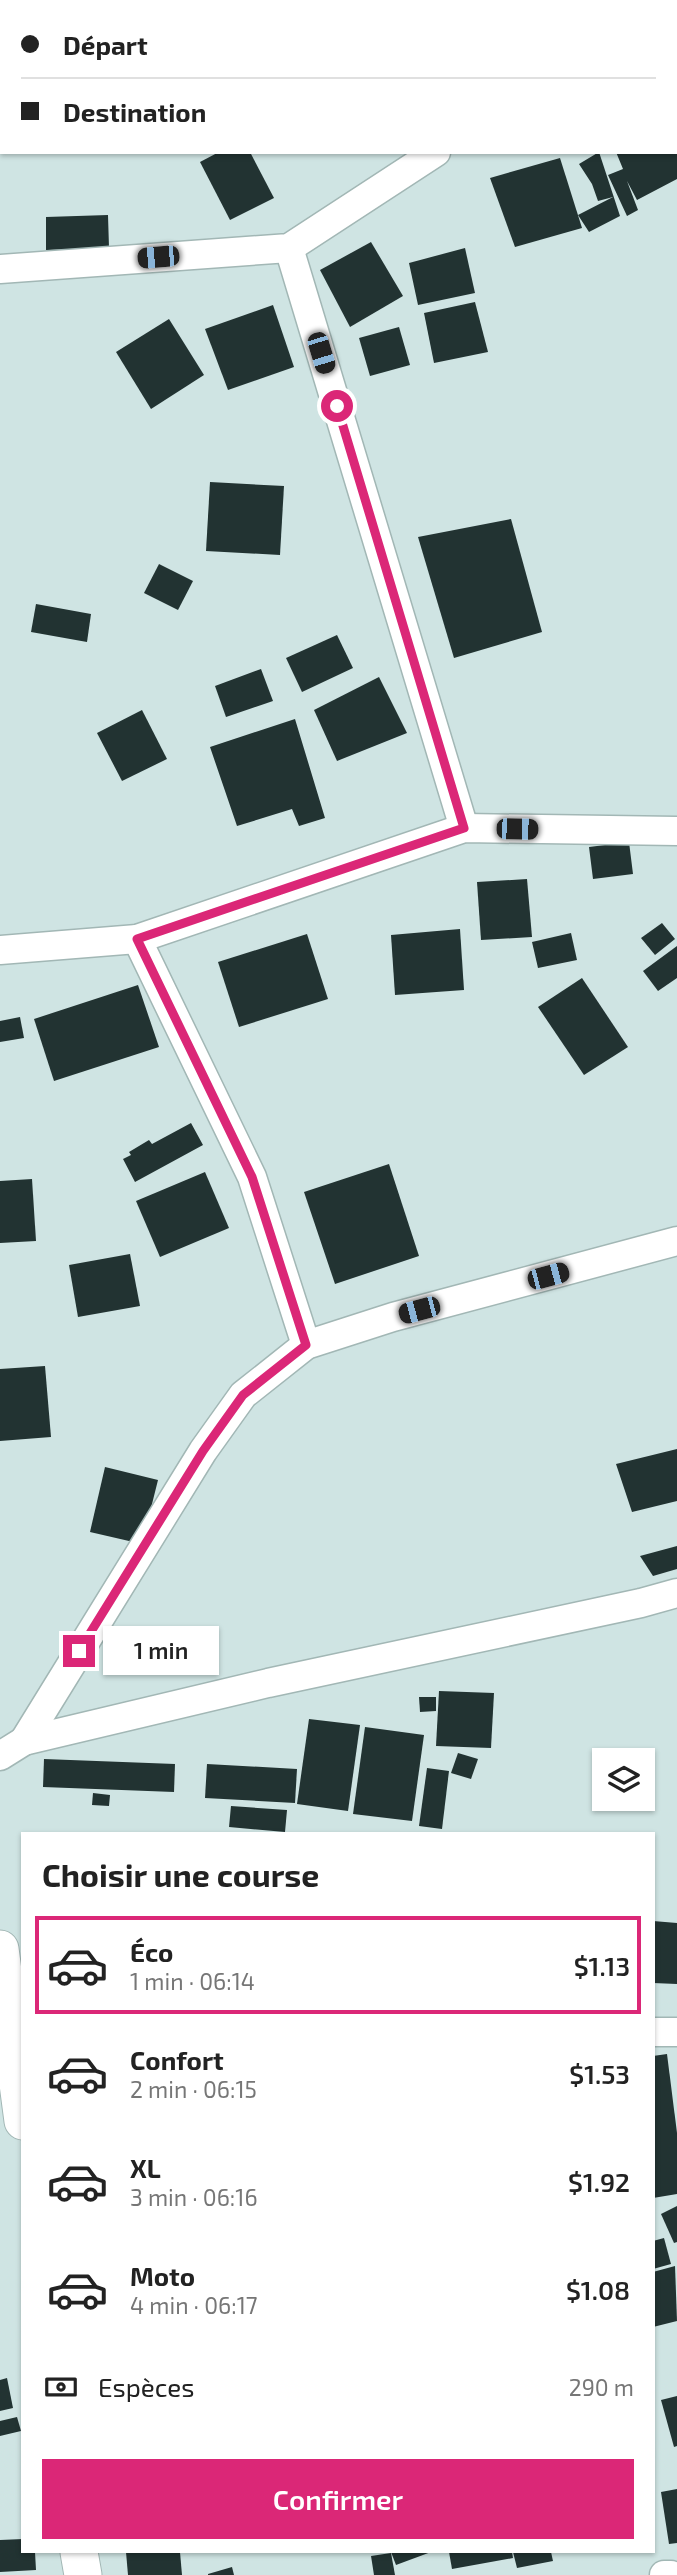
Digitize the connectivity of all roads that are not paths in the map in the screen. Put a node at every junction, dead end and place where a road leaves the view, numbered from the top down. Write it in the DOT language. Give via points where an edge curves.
graph roads {
  1 [pos="433,154"];
  2 [pos="289,248"];
  3 [pos="0,269"];
  4 [pos="464,828"];
  5 [pos="677,831"];
  6 [pos="137,939"];
  7 [pos="0,950"];
  8 [pos="677,1241"];
  9 [pos="306,1345"];
  10 [pos="677,1593"];
  11 [pos="24,1741"];
  12 [pos="0,1756"];
  13 [pos="0,1934"];
  14 [pos="0,1949"];
  15 [pos="21,1949"];
  16 [pos="655,2032"];
  17 [pos="677,2032"];
  18 [pos="21,2107"];
  19 [pos="79,2553"];
  20 [pos="83,2575"];
  21 [pos="664,2575"];
  22 [pos="671,2575"];
  1 -- 2 [label="street"];
  2 -- 3 [label="street"];
  2 -- 4 [label="street"];
  4 -- 5 [label="street"];
  4 -- 6 [label="street"];
  6 -- 7 [label="street"];
  6 -- 9 [label="street" via="252,1177"];
  8 -- 9 [label="street"];
  9 -- 11 [label="street" via="243,1395 203,1451"];
  10 -- 11 [label="street"];
  11 -- 12 [label="street"];
  13 -- 15 [label="street"];
  14 -- 18 [label="street"];
  16 -- 17 [label="street"];
  19 -- 20 [label="street"];
  21 -- 22 [label="street"];
}
